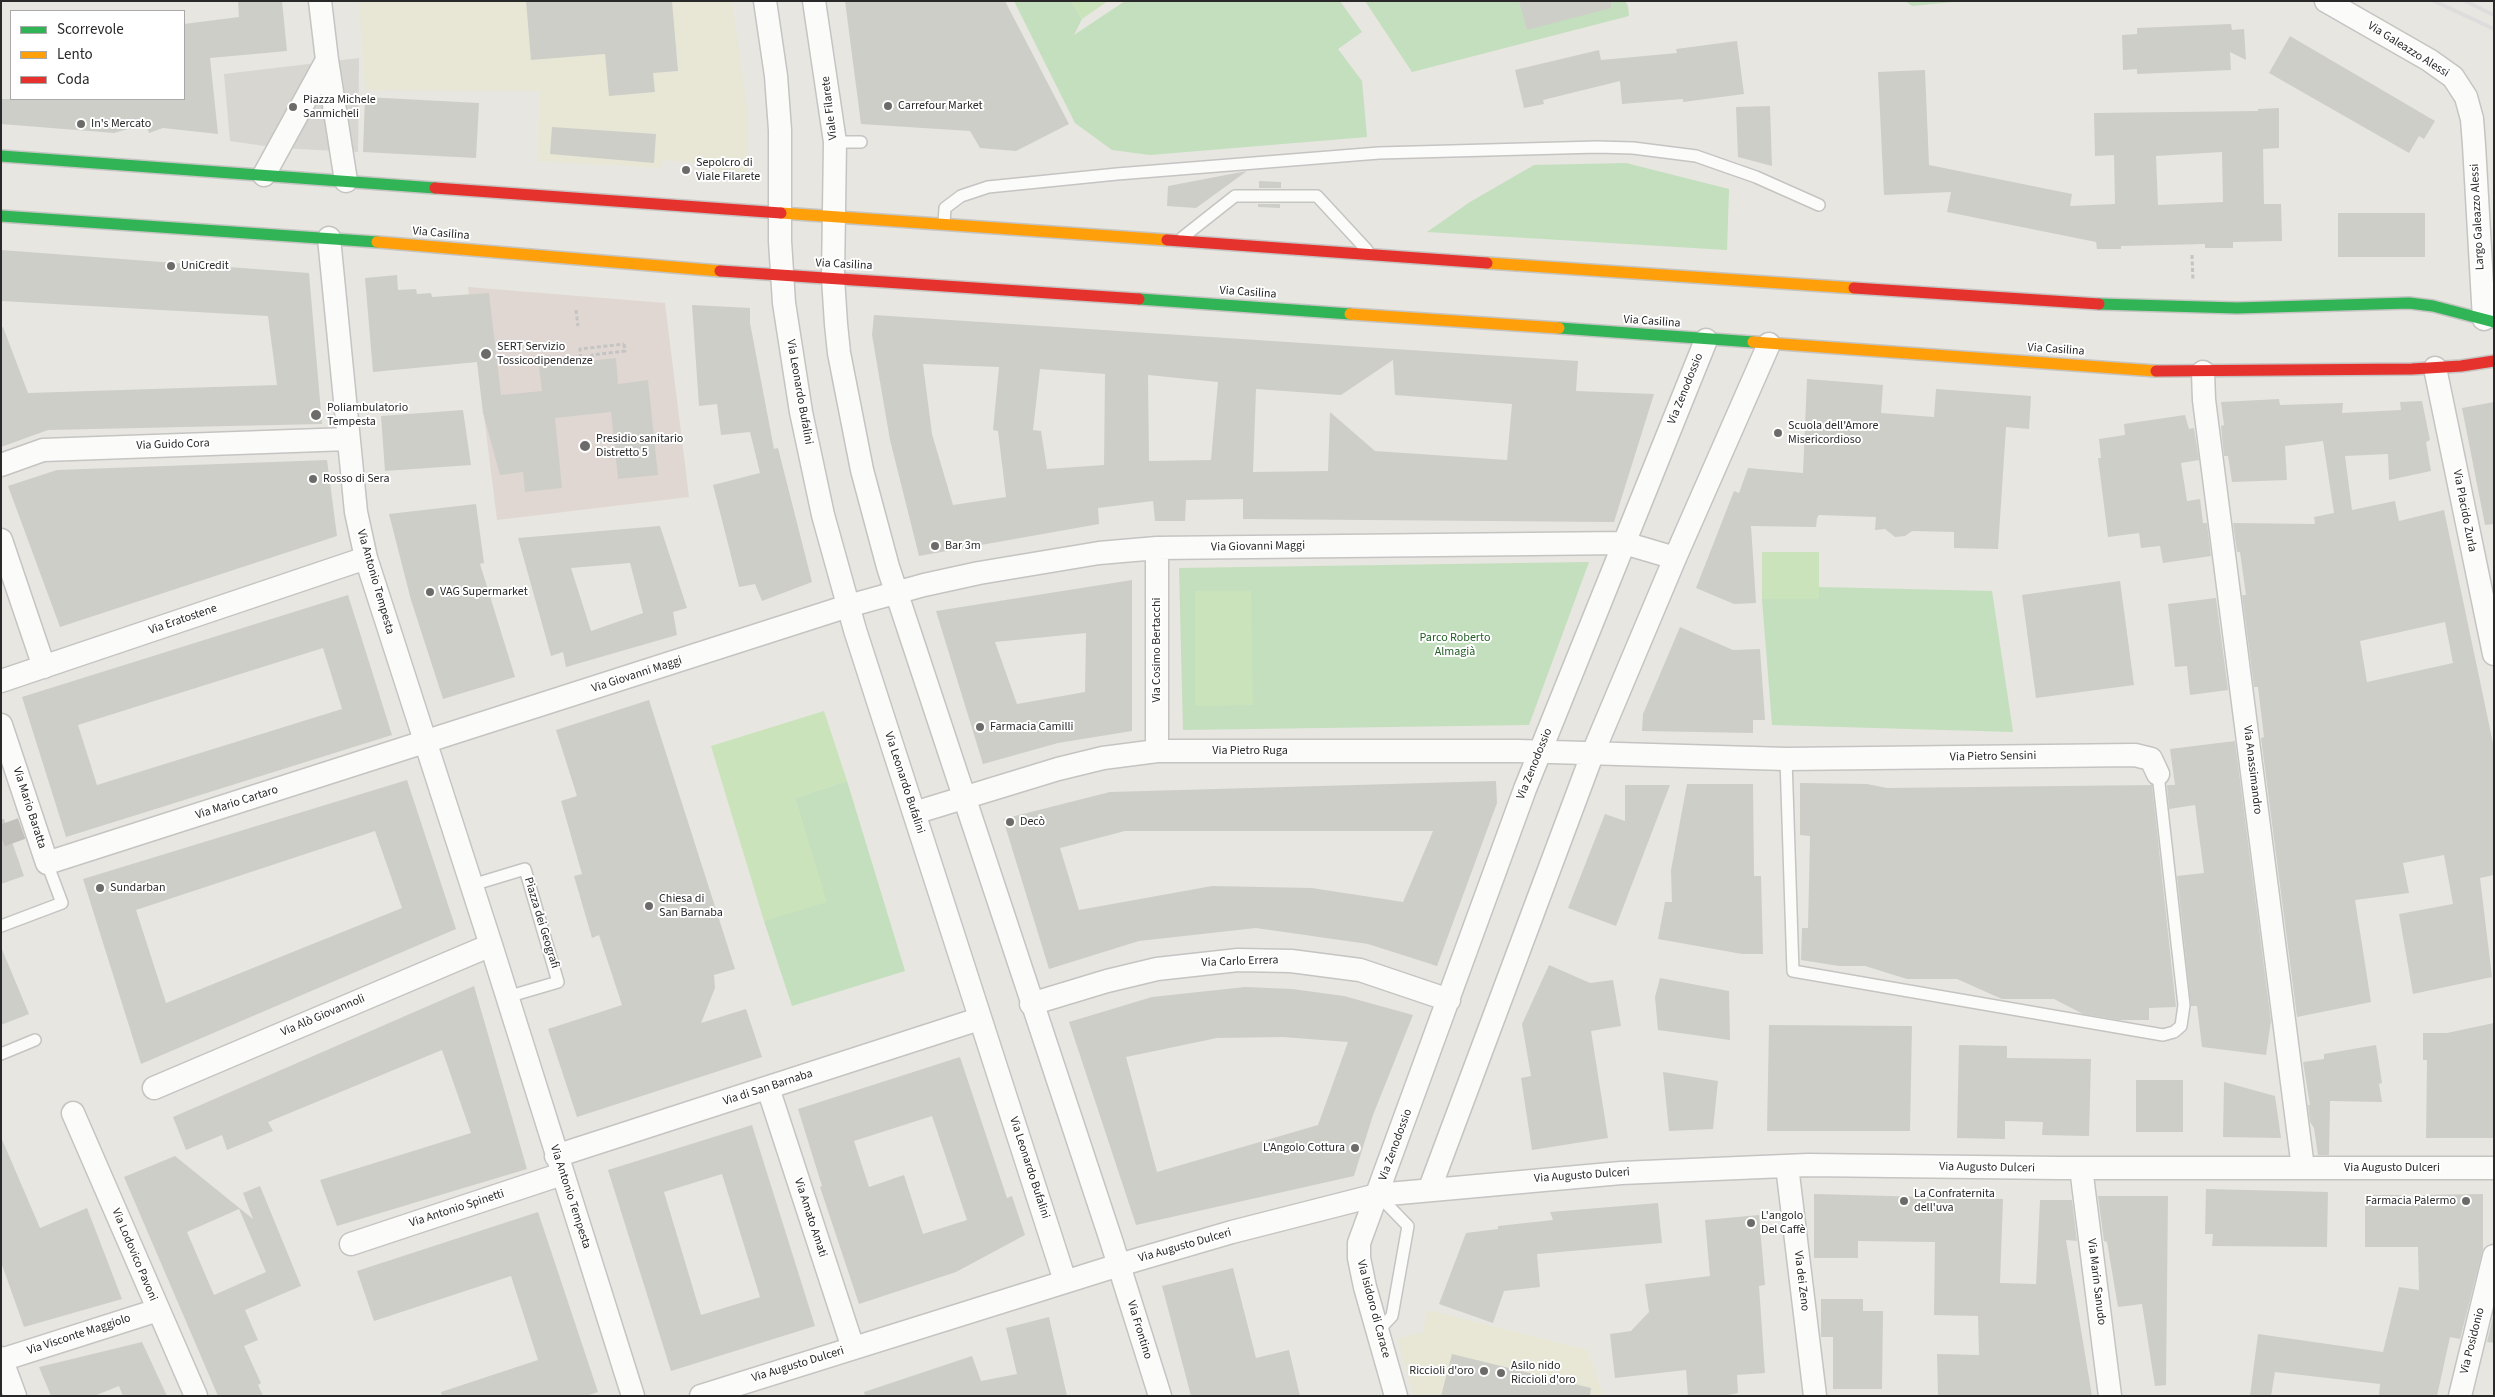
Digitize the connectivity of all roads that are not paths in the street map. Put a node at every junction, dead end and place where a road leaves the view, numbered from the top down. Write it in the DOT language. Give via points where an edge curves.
graph roads {
  1 [pos="320,1"];
  2 [pos="765,1"];
  3 [pos="814,1"];
  4 [pos="2326,1"];
  5 [pos="327,60"];
  6 [pos="835,142"];
  7 [pos="861,142"];
  8 [pos="2474,145"];
  9 [pos="1,156"];
  10 [pos="264,175"];
  11 [pos="346,180"];
  12 [pos="1819,205"];
  13 [pos="780,213"];
  14 [pos="833,215"];
  15 [pos="1,216"];
  16 [pos="944,223"];
  17 [pos="329,238"];
  18 [pos="1178,241"];
  19 [pos="1372,255"];
  20 [pos="781,275"];
  21 [pos="833,278"];
  22 [pos="2489,320"];
  23 [pos="1706,340"];
  24 [pos="1769,344"];
  25 [pos="2494,361"];
  26 [pos="2435,368"];
  27 [pos="2203,372"];
  28 [pos="348,439"];
  29 [pos="1,465"];
  30 [pos="1,540"];
  31 [pos="1624,543"];
  32 [pos="1157,548"];
  33 [pos="366,558"];
  34 [pos="1675,558"];
  35 [pos="896,592"];
  36 [pos="848,606"];
  37 [pos="2494,654"];
  38 [pos="44,667"];
  39 [pos="1,682"];
  40 [pos="1,725"];
  41 [pos="426,743"];
  42 [pos="1157,751"];
  43 [pos="1540,752"];
  44 [pos="1592,755"];
  45 [pos="1786,760"];
  46 [pos="2158,774"];
  47 [pos="966,797"];
  48 [pos="914,812"];
  49 [pos="47,863"];
  50 [pos="472,886"];
  51 [pos="1,926"];
  52 [pos="491,945"];
  53 [pos="507,997"];
  54 [pos="1449,1000"];
  55 [pos="1031,1004"];
  56 [pos="979,1019"];
  57 [pos="35,1040"];
  58 [pos="1,1054"];
  59 [pos="154,1088"];
  60 [pos="768,1088"];
  61 [pos="73,1113"];
  62 [pos="559,1165"];
  63 [pos="1787,1166"];
  64 [pos="2081,1168"];
  65 [pos="2303,1168"];
  66 [pos="2494,1168"];
  67 [pos="1430,1188"];
  68 [pos="1377,1195"];
  69 [pos="351,1244"];
  70 [pos="2494,1256"];
  71 [pos="1119,1265"];
  72 [pos="1065,1281"];
  73 [pos="158,1310"];
  74 [pos="1378,1331"];
  75 [pos="852,1348"];
  76 [pos="1,1359"];
  77 [pos="15,1396"];
  78 [pos="196,1396"];
  79 [pos="633,1396"];
  80 [pos="701,1396"];
  81 [pos="1160,1396"];
  82 [pos="1396,1396"];
  83 [pos="1815,1396"];
  84 [pos="2110,1396"];
  85 [pos="2460,1396"];
  1 -- 5 [label="street"];
  2 -- 13 [label="street" via="780,130"];
  3 -- 6 [label="street, Viale Filarete"];
  4 -- 8 [label="street, Via Galeazzo Alessi" via="2429,60 2452,77 2466,97"];
  5 -- 10 [label="street"];
  5 -- 11 [label="street"];
  6 -- 7 [label="lane"];
  6 -- 14 [label="street, Viale Filarete"];
  8 -- 22 [label="street, Largo Galeazzo Alessi"];
  9 -- 10 [label="main road"];
  10 -- 11 [label="main road"];
  11 -- 13 [label="main road"];
  12 -- 16 [label="lane" via="1756,177 1696,156 1597,147 1379,152 988,187 961,196 945,208"];
  13 -- 14 [label="main road"];
  13 -- 20 [label="street, Via Leonardo Bufalini"];
  14 -- 16 [label="main road"];
  14 -- 21 [label="street, Viale Filarete"];
  15 -- 17 [label="main road, Via Casilina"];
  16 -- 18 [label="main road"];
  17 -- 20 [label="main road, Via Casilina"];
  17 -- 28 [label="street, Via Antonio Tempesta"];
  18 -- 19 [label="main road"];
  18 -- 19 [label="lane" via="1235,196 1317,196"];
  19 -- 22 [label="main road" via="2116,305 2237,308 2409,303"];
  20 -- 21 [label="main road, Via Casilina"];
  20 -- 36 [label="street, Via Leonardo Bufalini" via="792,361 808,446"];
  21 -- 23 [label="main road, Via Casilina"];
  21 -- 35 [label="street" via="839,353 857,447"];
  23 -- 24 [label="main road, Via Casilina"];
  23 -- 31 [label="street, Via Zenodossio"];
  24 -- 27 [label="main road, Via Casilina"];
  24 -- 34 [label="street"];
  25 -- 26 [label="main road, Via Casilina"];
  26 -- 27 [label="main road, Via Casilina"];
  26 -- 37 [label="street, Via Placido Zurla"];
  27 -- 65 [label="street, Via Anassimandro"];
  28 -- 29 [label="street, Via Guido Cora" via="43,450"];
  28 -- 33 [label="street, Via Antonio Tempesta" via="356,512"];
  30 -- 38 [label="street"];
  31 -- 32 [label="street, Via Giovanni Maggi"];
  31 -- 34 [label="street, Via Giovanni Maggi"];
  31 -- 43 [label="street, Via Zenodossio"];
  32 -- 35 [label="street, Via Giovanni Maggi" via="1100,553 979,572"];
  32 -- 42 [label="street, Via Cosimo Bertacchi"];
  33 -- 38 [label="street, Via Eratostene"];
  33 -- 41 [label="street, Via Antonio Tempesta"];
  34 -- 44 [label="street"];
  35 -- 36 [label="street, Via Giovanni Maggi"];
  35 -- 47 [label="street"];
  36 -- 41 [label="street, Via Giovanni Maggi"];
  36 -- 48 [label="street, Via Leonardo Bufalini"];
  38 -- 39 [label="street, Via Eratostene"];
  40 -- 49 [label="street, Via Mario Baratta"];
  41 -- 49 [label="street, Via Mario Cartaro"];
  41 -- 50 [label="street, Via Antonio Tempesta"];
  42 -- 43 [label="street, Via Pietro Ruga"];
  42 -- 47 [label="street, Via Pietro Ruga" via="1085,762"];
  43 -- 44 [label="street, Via Pietro Sensini"];
  43 -- 54 [label="street, Via Zenodossio"];
  44 -- 45 [label="street, Via Pietro Sensini"];
  44 -- 67 [label="street"];
  45 -- 46 [label="street, Via Pietro Sensini" via="2136,755 2151,759"];
  45 -- 46 [label="lane, Via Pietro Sensini" via="1793,971 2160,1035 2179,1028 2184,1018 2184,1005"];
  47 -- 48 [label="street, Via Pietro Ruga"];
  47 -- 55 [label="street"];
  48 -- 56 [label="street, Via Leonardo Bufalini"];
  49 -- 51 [label="lane" via="62,903"];
  50 -- 52 [label="street"];
  50 -- 53 [label="lane, Piazza dei Geografi" via="524,869 558,982"];
  52 -- 53 [label="street"];
  52 -- 59 [label="street, Via Alò Giovannoli"];
  53 -- 62 [label="street, Via Antonio Tempesta"];
  54 -- 55 [label="street, Via Carlo Errera" via="1360,970 1291,961 1238,960 1157,969 1107,980"];
  54 -- 68 [label="street, Via Zenodossio"];
  55 -- 71 [label="street"];
  56 -- 60 [label="street, Via di San Barnaba"];
  56 -- 72 [label="street, Via Leonardo Bufalini"];
  57 -- 58 [label="lane"];
  60 -- 62 [label="street, Via di San Barnaba"];
  60 -- 75 [label="street, Via Amato Amati"];
  61 -- 73 [label="street, Via Lodovico Pavoni"];
  62 -- 69 [label="street, Via Antonio Spinetti"];
  62 -- 79 [label="street, Via Antonio Tempesta"];
  63 -- 64 [label="street, Via Augusto Dulceri"];
  63 -- 67 [label="street, Via Augusto Dulceri" via="1621,1173"];
  63 -- 83 [label="street, Via dei Zeno"];
  64 -- 65 [label="street, Via Augusto Dulceri"];
  64 -- 84 [label="street, Via Marin Sanudo"];
  65 -- 66 [label="street, Via Augusto Dulceri"];
  67 -- 68 [label="street, Via Augusto Dulceri"];
  68 -- 71 [label="street, Via Augusto Dulceri"];
  68 -- 74 [label="street, Via Isidoro di Carace" via="1361,1235 1358,1252"];
  68 -- 74 [label="lane" via="1408,1226 1392,1316"];
  70 -- 85 [label="street, Via Posidonio"];
  71 -- 72 [label="street, Via Augusto Dulceri"];
  71 -- 81 [label="street, Via Frontino"];
  72 -- 75 [label="street, Via Augusto Dulceri"];
  73 -- 76 [label="street, Via Visconte Maggiolo"];
  73 -- 78 [label="street, Via Lodovico Pavoni"];
  74 -- 82 [label="street, Via Isidoro di Carace"];
  75 -- 80 [label="street, Via Augusto Dulceri"];
  76 -- 77 [label="street"];
}
